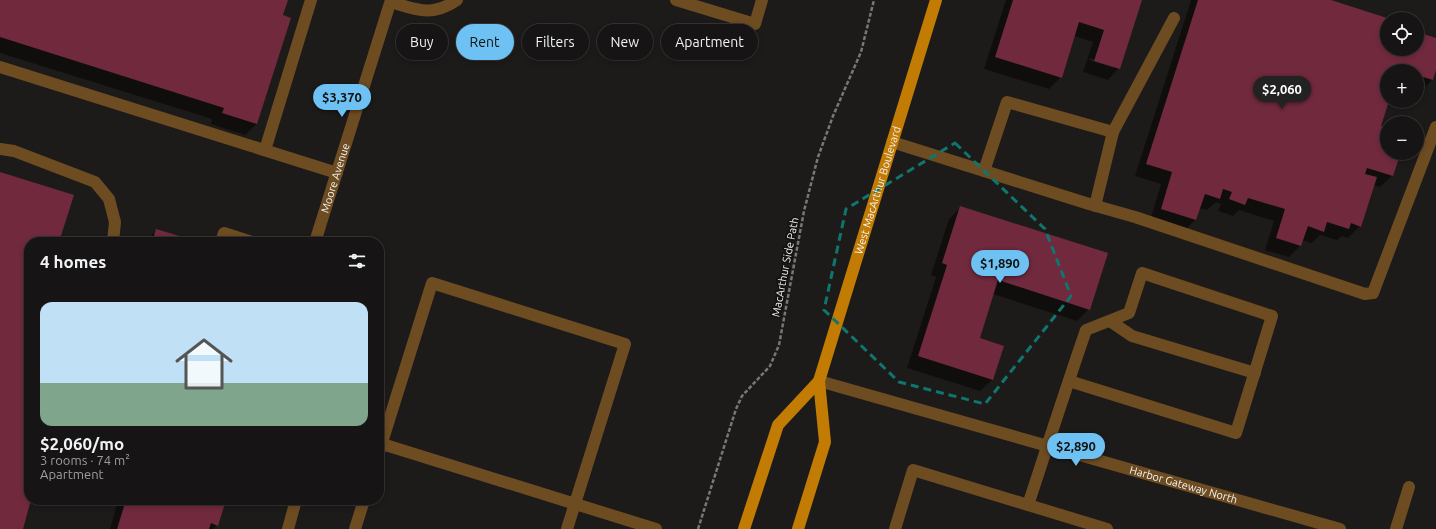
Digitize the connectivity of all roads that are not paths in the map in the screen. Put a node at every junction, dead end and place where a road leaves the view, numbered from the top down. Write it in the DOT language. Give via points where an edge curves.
graph roads {
  1 [pos="311,0"];
  2 [pos="456,0"];
  3 [pos="676,0"];
  4 [pos="762,0"];
  5 [pos="936,0"];
  6 [pos="391,1"];
  7 [pos="1174,18"];
  8 [pos="0,67"];
  9 [pos="1436,127"];
  10 [pos="1113,132"];
  11 [pos="892,142"];
  12 [pos="0,149"];
  13 [pos="265,150"];
  14 [pos="984,171"];
  15 [pos="337,173"];
  16 [pos="1095,206"];
  17 [pos="114,237"];
  18 [pos="223,237"];
  19 [pos="236,237"];
  20 [pos="317,237"];
  21 [pos="1110,320"];
  22 [pos="1255,373"];
  23 [pos="818,381"];
  24 [pos="1069,381"];
  25 [pos="384,433"];
  26 [pos="1047,446"];
  27 [pos="384,447"];
  28 [pos="1409,486"];
  29 [pos="575,504"];
  30 [pos="294,505"];
  31 [pos="362,505"];
  32 [pos="1028,505"];
  33 [pos="288,529"];
  34 [pos="355,529"];
  35 [pos="567,529"];
  36 [pos="656,529"];
  37 [pos="744,529"];
  38 [pos="798,529"];
  39 [pos="894,529"];
  40 [pos="1107,529"];
  41 [pos="1340,529"];
  42 [pos="1396,529"];
  1 -- 13 [label="street"];
  2 -- 6 [label="street" via="448,6 426,12"];
  3 -- 4 [label="street" via="755,24"];
  5 -- 11 [label="main road, West MacArthur Boulevard"];
  6 -- 15 [label="street, Moore Avenue"];
  7 -- 10 [label="street"];
  8 -- 13 [label="street"];
  9 -- 16 [label="street" via="1373,293 1365,294 1145,220"];
  10 -- 14 [label="street" via="1007,102"];
  10 -- 16 [label="street"];
  11 -- 14 [label="street"];
  11 -- 23 [label="main road, West MacArthur Boulevard"];
  12 -- 17 [label="street" via="14,151 95,182 109,199 115,222"];
  13 -- 15 [label="street"];
  14 -- 16 [label="street"];
  15 -- 20 [label="street, Moore Avenue"];
  18 -- 19 [label="street" via="224,233"];
  21 -- 22 [label="street" via="1132,336"];
  21 -- 22 [label="street" via="1129,313 1142,273 1272,316"];
  21 -- 24 [label="street" via="1086,330"];
  22 -- 24 [label="street" via="1236,433"];
  23 -- 26 [label="street, Harbor Gateway North"];
  23 -- 37 [label="main road, West MacArthur Boulevard" via="778,425"];
  23 -- 38 [label="main road, West MacArthur Boulevard" via="825,442"];
  24 -- 26 [label="street"];
  25 -- 29 [label="street" via="432,283 625,344"];
  26 -- 32 [label="street"];
  26 -- 41 [label="street, Harbor Gateway North"];
  27 -- 29 [label="street"];
  28 -- 42 [label="street"];
  29 -- 35 [label="street"];
  29 -- 36 [label="street"];
  30 -- 33 [label="street"];
  31 -- 34 [label="street"];
  32 -- 39 [label="street" via="913,470"];
  32 -- 40 [label="street"];
}
